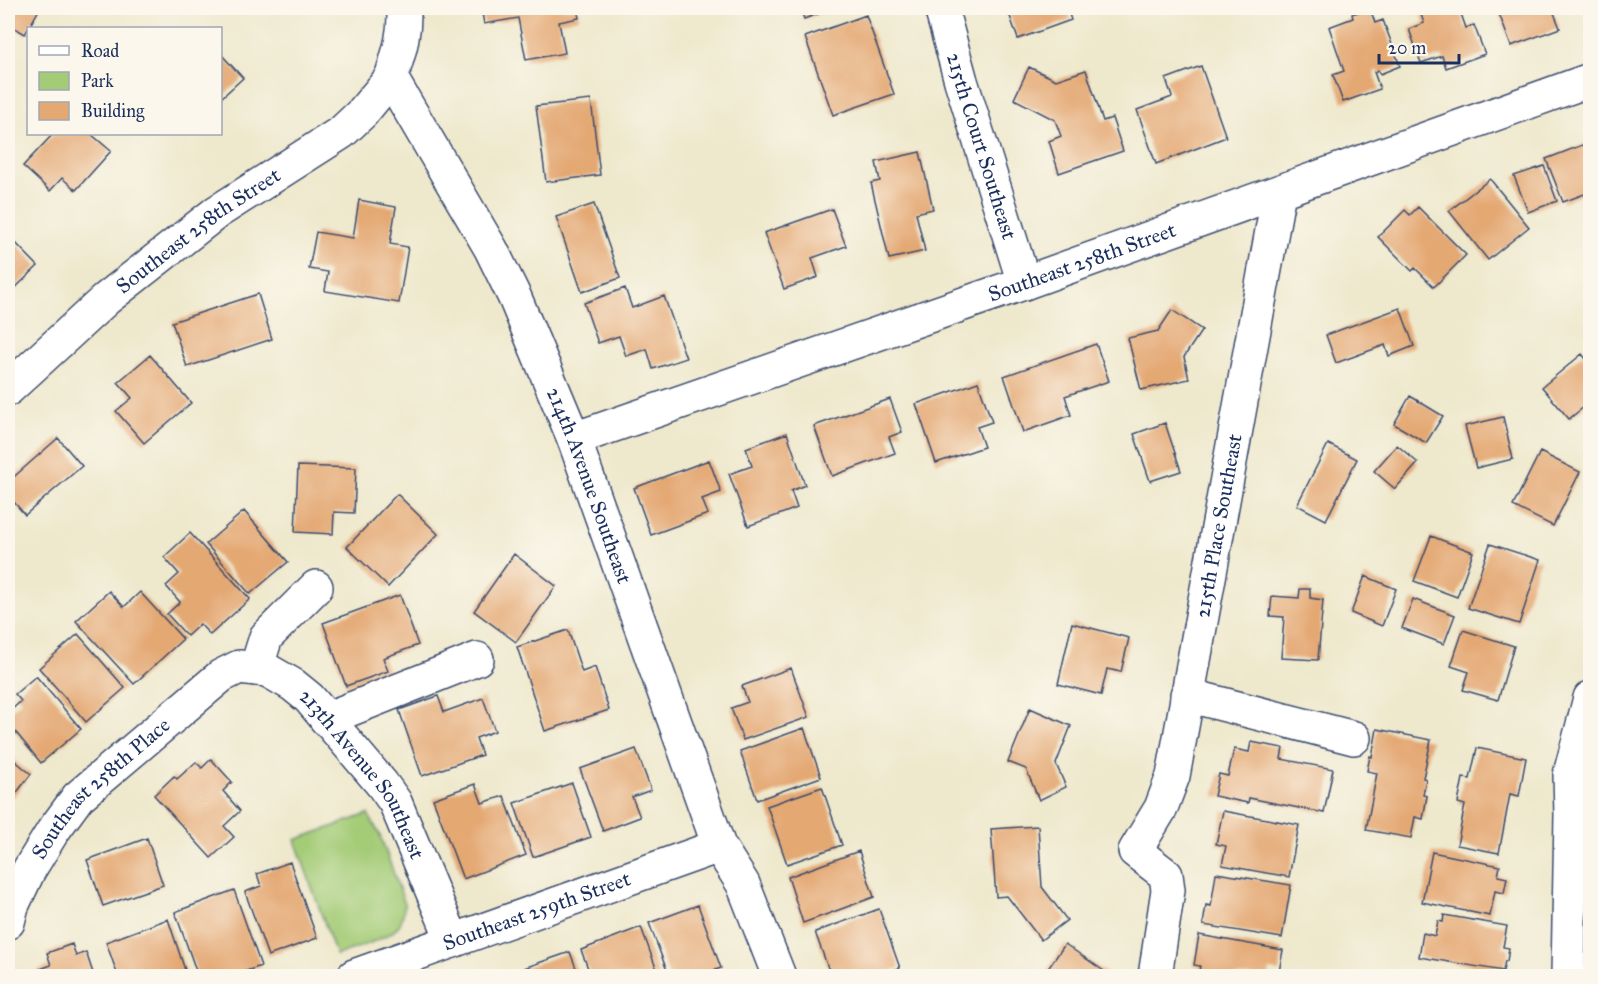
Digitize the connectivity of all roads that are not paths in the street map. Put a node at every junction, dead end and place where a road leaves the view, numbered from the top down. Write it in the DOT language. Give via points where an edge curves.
graph roads {
  1 [pos="404,8"];
  2 [pos="941,8"];
  3 [pos="390,78"];
  4 [pos="1590,80"];
  5 [pos="1279,192"];
  6 [pos="1024,283"];
  7 [pos="8,389"];
  8 [pos="574,439"];
  9 [pos="316,588"];
  10 [pos="477,659"];
  11 [pos="256,669"];
  12 [pos="221,676"];
  13 [pos="1187,695"];
  14 [pos="1590,698"];
  15 [pos="326,719"];
  16 [pos="1354,738"];
  17 [pos="719,846"];
  18 [pos="8,921"];
  19 [pos="453,941"];
  20 [pos="354,976"];
  21 [pos="779,976"];
  22 [pos="1155,976"];
  23 [pos="1568,976"];
  1 -- 3 [label="street" via="404,28"];
  2 -- 6 [label="street, 215th Court Southeast"];
  3 -- 7 [label="street, Southeast 258th Street" via="342,132 217,212 106,299"];
  3 -- 8 [label="street, 214th Avenue Southeast" via="491,249"];
  4 -- 5 [label="street, Southeast 258th Street"];
  5 -- 6 [label="street, Southeast 258th Street"];
  5 -- 13 [label="street, 215th Place Southeast"];
  6 -- 8 [label="street, Southeast 258th Street"];
  8 -- 17 [label="street, 214th Avenue Southeast"];
  9 -- 11 [label="street" via="267,637"];
  10 -- 15 [label="street"];
  11 -- 12 [label="street, 213th Avenue Southeast" via="239,667"];
  11 -- 15 [label="street, 213th Avenue Southeast" via="267,670 293,685"];
  12 -- 18 [label="street, Southeast 258th Place" via="78,797 29,870"];
  13 -- 16 [label="street"];
  13 -- 22 [label="street, 215th Place Southeast" via="1173,776 1161,808 1135,851 1166,875 1168,890"];
  14 -- 23 [label="street" via="1570,774"];
  15 -- 19 [label="street, 213th Avenue Southeast" via="395,802"];
  17 -- 19 [label="street, Southeast 259th Street"];
  17 -- 21 [label="street, 214th Avenue Southeast" via="743,884"];
  19 -- 20 [label="street, Southeast 259th Street"];
}
